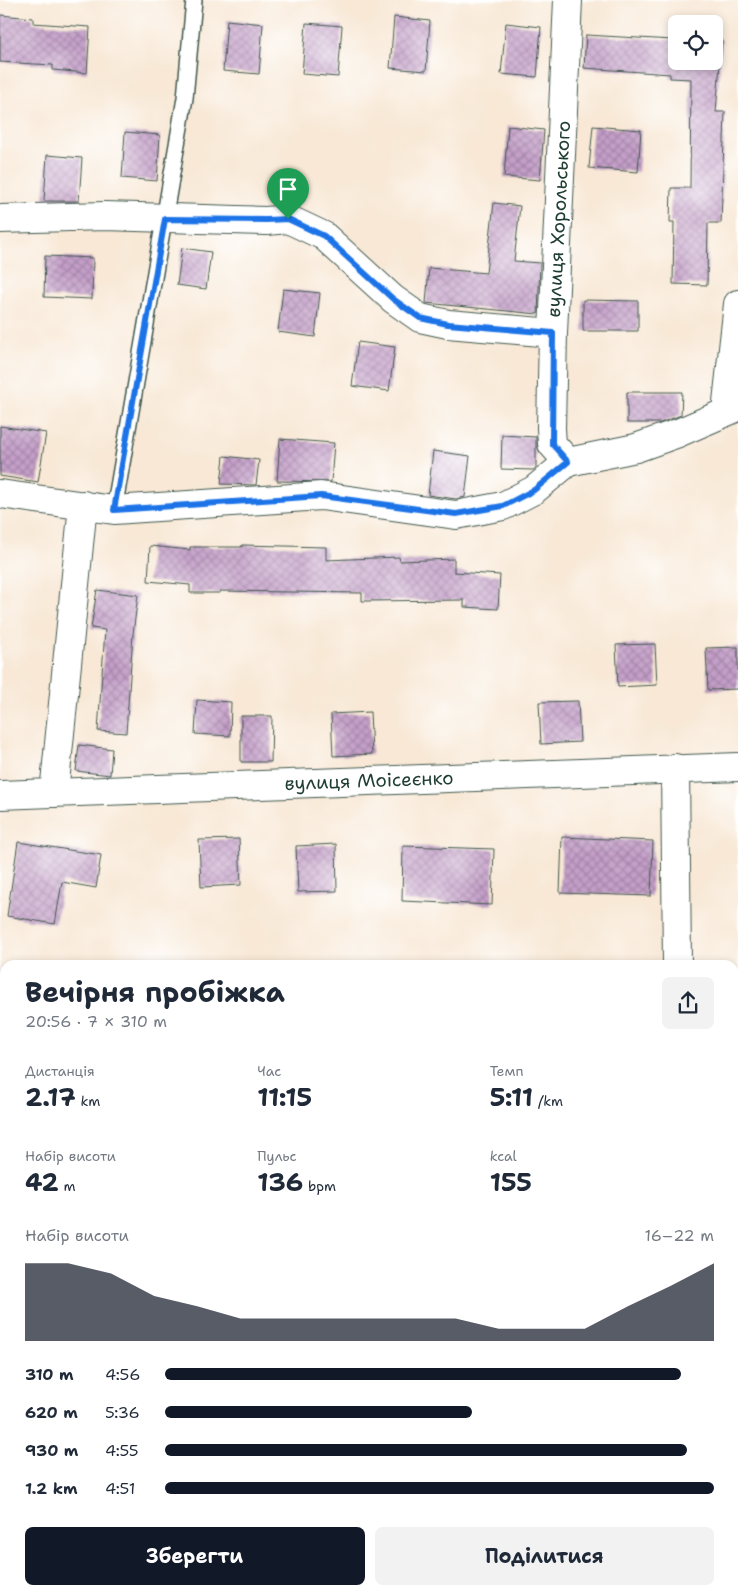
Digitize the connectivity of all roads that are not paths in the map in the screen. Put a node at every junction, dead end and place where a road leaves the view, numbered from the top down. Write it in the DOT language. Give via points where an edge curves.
graph roads {
  1 [pos="194,0"];
  2 [pos="568,0"];
  3 [pos="0,219"];
  4 [pos="165,219"];
  5 [pos="738,304"];
  6 [pos="553,333"];
  7 [pos="732,409"];
  8 [pos="568,462"];
  9 [pos="0,494"];
  10 [pos="83,505"];
  11 [pos="114,510"];
  12 [pos="738,767"];
  13 [pos="675,768"];
  14 [pos="54,793"];
  15 [pos="0,795"];
  16 [pos="677,960"];
  1 -- 4 [label="lane" via="185,98"];
  2 -- 6 [label="street, вулиця Хорольського"];
  3 -- 4 [label="street" via="105,216"];
  4 -- 6 [label="street" via="288,219 324,236 393,299 420,318 448,324"];
  4 -- 11 [label="lane"];
  5 -- 7 [label="street"];
  6 -- 8 [label="street, вулиця Хорольського" via="552,444"];
  7 -- 8 [label="street" via="636,448"];
  8 -- 11 [label="street" via="534,490 503,506 456,514 321,496"];
  9 -- 10 [label="street"];
  10 -- 11 [label="street"];
  10 -- 14 [label="street"];
  12 -- 13 [label="street, вулиця Моісеєнко"];
  13 -- 14 [label="street, вулиця Моісеєнко"];
  13 -- 16 [label="street"];
  14 -- 15 [label="street, вулиця Моісеєнко"];
}
